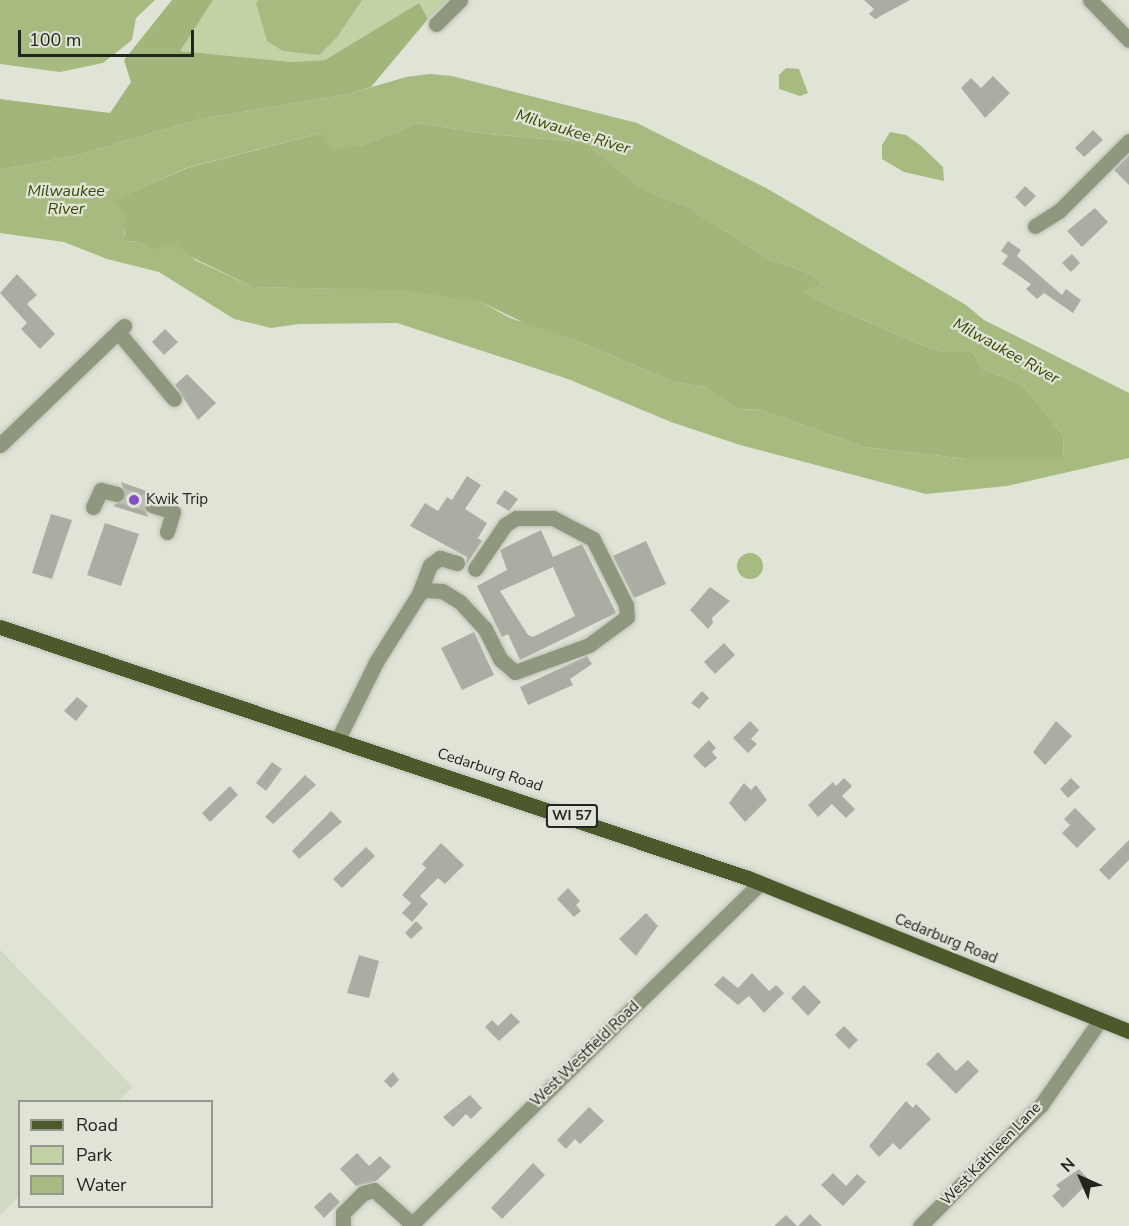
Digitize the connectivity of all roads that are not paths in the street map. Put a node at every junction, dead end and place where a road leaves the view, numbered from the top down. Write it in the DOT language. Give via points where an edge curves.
graph roads {
  1 [pos="460,0"];
  2 [pos="1090,0"];
  3 [pos="436,24"];
  4 [pos="1129,39"];
  5 [pos="1129,141"];
  6 [pos="1035,226"];
  7 [pos="174,399"];
  8 [pos="0,445"];
  9 [pos="117,494"];
  10 [pos="152,505"];
  11 [pos="93,507"];
  12 [pos="167,532"];
  13 [pos="419,594"];
  14 [pos="0,627"];
  15 [pos="338,739"];
  16 [pos="759,883"];
  17 [pos="1100,1020"];
  18 [pos="1129,1031"];
  19 [pos="411,1225"];
  20 [pos="343,1226"];
  21 [pos="920,1226"];
  1 -- 3 [label="street"];
  2 -- 4 [label="street"];
  5 -- 6 [label="street" via="1059,211"];
  7 -- 8 [label="street" via="121,329"];
  9 -- 11 [label="street" via="101,490"];
  10 -- 12 [label="street" via="173,512"];
  13 -- 13 [label="street" via="430,565 440,558 466,568 516,518 553,518 593,539 626,605 627,617 589,645 515,672 500,659 485,628 460,602 442,591 424,590"];
  13 -- 15 [label="street" via="376,662"];
  14 -- 15 [label="main road, Cedarburg Road / WI 57"];
  15 -- 16 [label="main road, Cedarburg Road / WI 57"];
  16 -- 17 [label="main road, Cedarburg Road / WI 57"];
  16 -- 19 [label="street, West Westfield Road"];
  17 -- 18 [label="main road, Cedarburg Road / WI 57"];
  17 -- 21 [label="street, West Kathleen Lane" via="1041,1105"];
  19 -- 20 [label="street" via="374,1190 363,1193 343,1213"];
}
